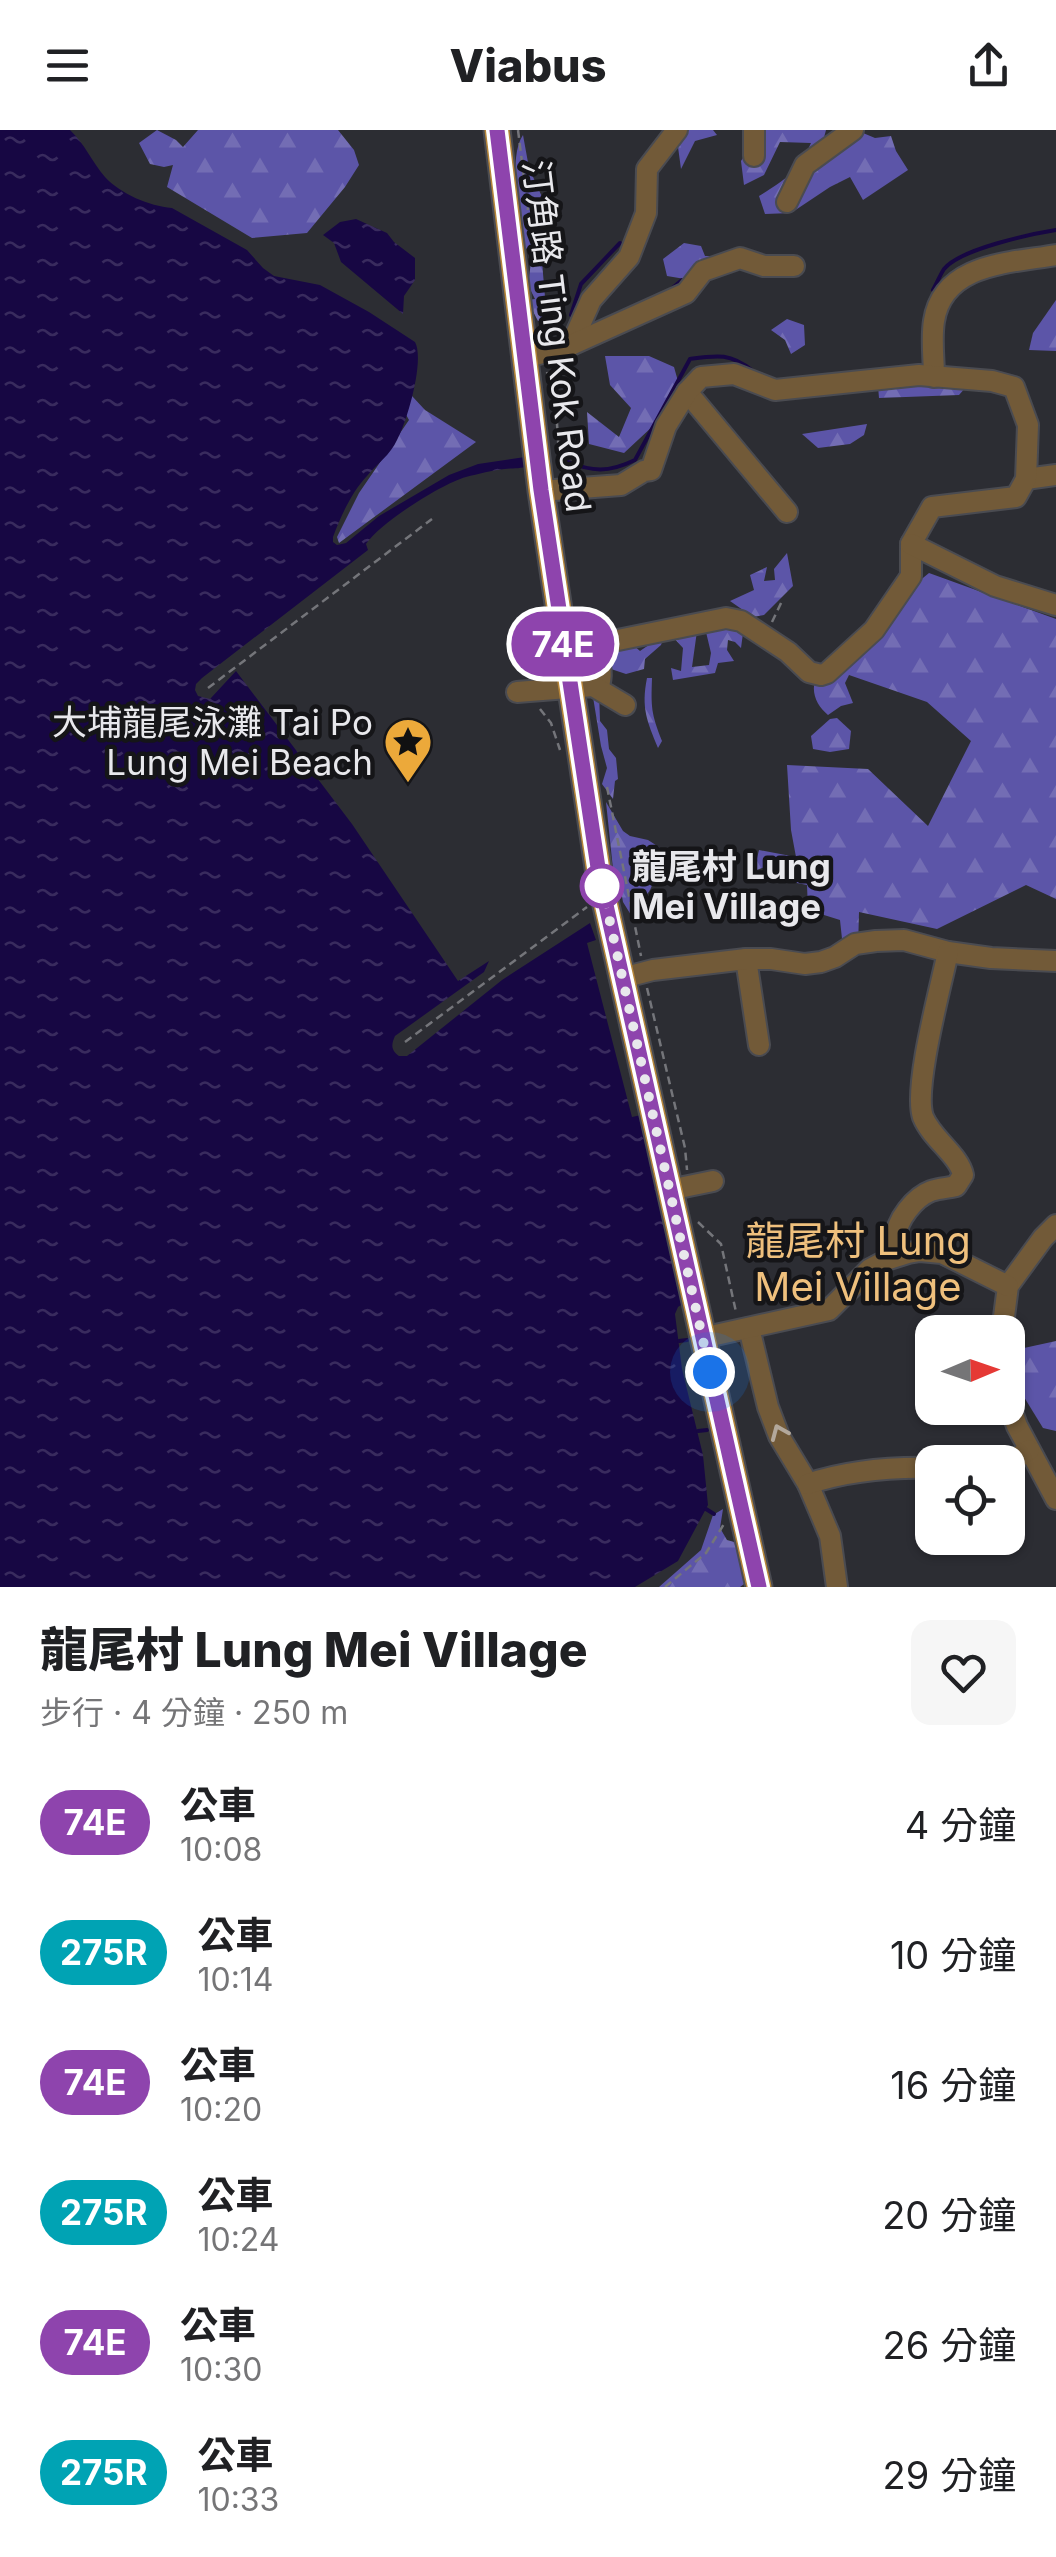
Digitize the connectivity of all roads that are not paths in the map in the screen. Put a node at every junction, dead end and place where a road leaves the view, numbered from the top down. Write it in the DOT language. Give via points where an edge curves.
graph roads {
  1 [pos="497,130"];
  2 [pos="677,130"];
  3 [pos="754,130"];
  4 [pos="844,133"];
  5 [pos="754,156"];
  6 [pos="787,202"];
  7 [pos="1056,255"];
  8 [pos="794,266"];
  9 [pos="571,346"];
  10 [pos="534,355"];
  11 [pos="934,377"];
  12 [pos="686,392"];
  13 [pos="1056,475"];
  14 [pos="1026,479"];
  15 [pos="551,490"];
  16 [pos="788,512"];
  17 [pos="911,544"];
  18 [pos="1056,605"];
  19 [pos="598,687"];
  20 [pos="563,690"];
  21 [pos="516,692"];
  22 [pos="625,705"];
  23 [pos="948,952"];
  24 [pos="746,959"];
  25 [pos="1056,961"];
  26 [pos="633,975"];
  27 [pos="759,1045"];
  28 [pos="713,1180"];
  29 [pos="680,1188"];
  30 [pos="1056,1225"];
  31 [pos="900,1255"];
  32 [pos="1008,1286"];
  33 [pos="1004,1315"];
  34 [pos="743,1326"];
  35 [pos="702,1338"];
  36 [pos="1022,1425"];
  37 [pos="1042,1460"];
  38 [pos="915,1469"];
  39 [pos="808,1484"];
  40 [pos="1056,1500"];
  41 [pos="759,1587"];
  42 [pos="837,1587"];
  1 -- 10 [label="main road, 汀角路 Ting Kok Road"];
  2 -- 9 [label="street" via="647,168 646,214 629,256 590,300"];
  3 -- 5 [label="street"];
  4 -- 6 [label="street" via="805,166"];
  7 -- 11 [label="street" via="954,281 934,320"];
  8 -- 9 [label="street" via="740,258 703,270 686,294"];
  9 -- 10 [label="street"];
  10 -- 15 [label="main road, 汀角路 Ting Kok Road"];
  11 -- 12 [label="street" via="775,390 734,374 714,374"];
  11 -- 14 [label="street" via="1014,388 1028,426"];
  12 -- 15 [label="street" via="651,470 621,485"];
  12 -- 16 [label="street"];
  13 -- 14 [label="street"];
  14 -- 17 [label="street" via="1016,497 932,507"];
  15 -- 20 [label="main road, 汀角路 Ting Kok Road"];
  17 -- 18 [label="street" via="995,586"];
  17 -- 19 [label="street" via="912,576 874,630 832,670 809,672 741,621 726,618 608,642 598,654"];
  19 -- 20 [label="street"];
  19 -- 22 [label="street"];
  20 -- 21 [label="street"];
  20 -- 26 [label="main road, 汀角路 Ting Kok Road" via="559,714 590,814 599,874"];
  23 -- 24 [label="street" via="904,940 855,944 805,964"];
  23 -- 25 [label="street"];
  23 -- 31 [label="street" via="920,1100 936,1140 962,1175 956,1186 930,1191 911,1206 895,1236"];
  24 -- 26 [label="street"];
  24 -- 27 [label="street"];
  26 -- 29 [label="main road, 汀角路 Ting Kok Road"];
  28 -- 29 [label="street"];
  29 -- 35 [label="main road, 汀角路 Ting Kok Road"];
  30 -- 32 [label="street"];
  31 -- 32 [label="street" via="942,1253"];
  31 -- 34 [label="street" via="870,1269 828,1310"];
  32 -- 33 [label="street"];
  34 -- 35 [label="street"];
  39 -- 34 [label="street, one-way" via="768,1407"];
  35 -- 41 [label="main road, 汀角路 Ting Kok Road"];
  36 -- 37 [label="street"];
  37 -- 40 [label="street"];
  38 -- 39 [label="street"];
  39 -- 42 [label="street" via="830,1536"];
}
